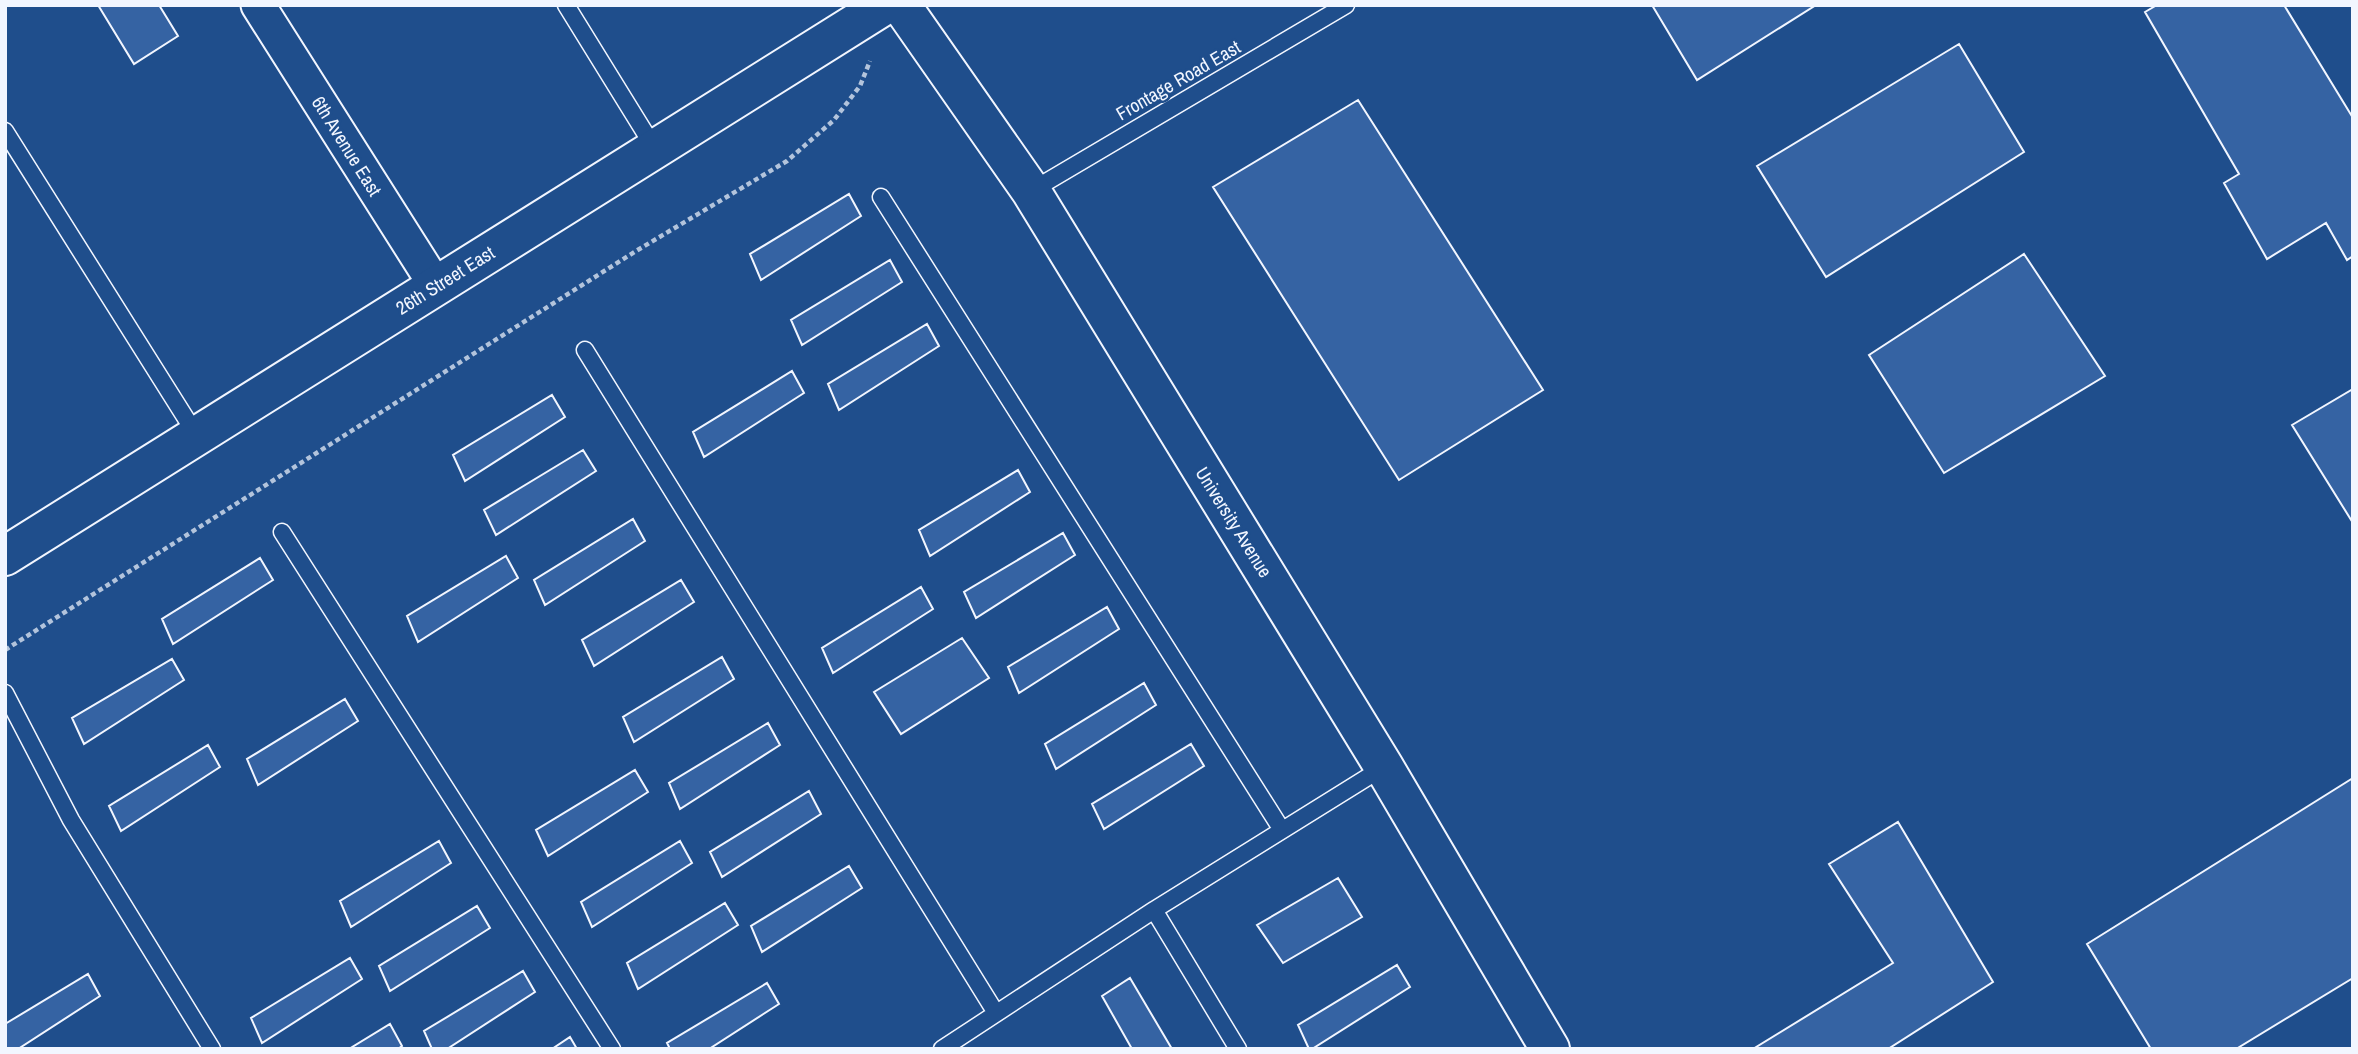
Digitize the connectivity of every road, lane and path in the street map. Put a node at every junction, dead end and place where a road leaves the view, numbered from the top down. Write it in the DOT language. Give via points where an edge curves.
graph roads {
  1 [pos="258,5"];
  2 [pos="566,5"];
  3 [pos="885,5"];
  4 [pos="901,5"];
  5 [pos="1346,5"];
  6 [pos="874,51"];
  7 [pos="5,131"];
  8 [pos="655,149"];
  9 [pos="1031,191"];
  10 [pos="881,197"];
  11 [pos="436,286"];
  12 [pos="585,350"];
  13 [pos="197,436"];
  14 [pos="282,532"];
  15 [pos="5,556"];
  16 [pos="5,650"];
  17 [pos="5,693"];
  18 [pos="1384,767"];
  19 [pos="1282,830"];
  20 [pos="1154,910"];
  21 [pos="996,1013"];
  22 [pos="212,1049"];
  23 [pos="612,1049"];
  24 [pos="942,1049"];
  25 [pos="1238,1049"];
  26 [pos="1550,1049"];
  1 -- 11 [label="street, 6th Avenue East"];
  2 -- 8 [label="lane"];
  3 -- 8 [label="street, 26th Street East"];
  4 -- 9 [label="street, University Avenue"];
  5 -- 9 [label="lane, Frontage Road East"];
  6 -- 16 [label="path" via="860,86 834,120 787,161 636,251"];
  7 -- 13 [label="lane"];
  8 -- 11 [label="street, 26th Street East"];
  9 -- 18 [label="street, University Avenue"];
  10 -- 19 [label="lane"];
  11 -- 13 [label="street, 26th Street East"];
  12 -- 21 [label="lane"];
  13 -- 15 [label="street, 26th Street East"];
  14 -- 23 [label="lane"];
  17 -- 22 [label="lane" via="71,820"];
  18 -- 19 [label="lane"];
  18 -- 26 [label="street, University Avenue"];
  19 -- 20 [label="lane"];
  20 -- 21 [label="lane"];
  20 -- 25 [label="lane"];
  21 -- 24 [label="lane"];
}
